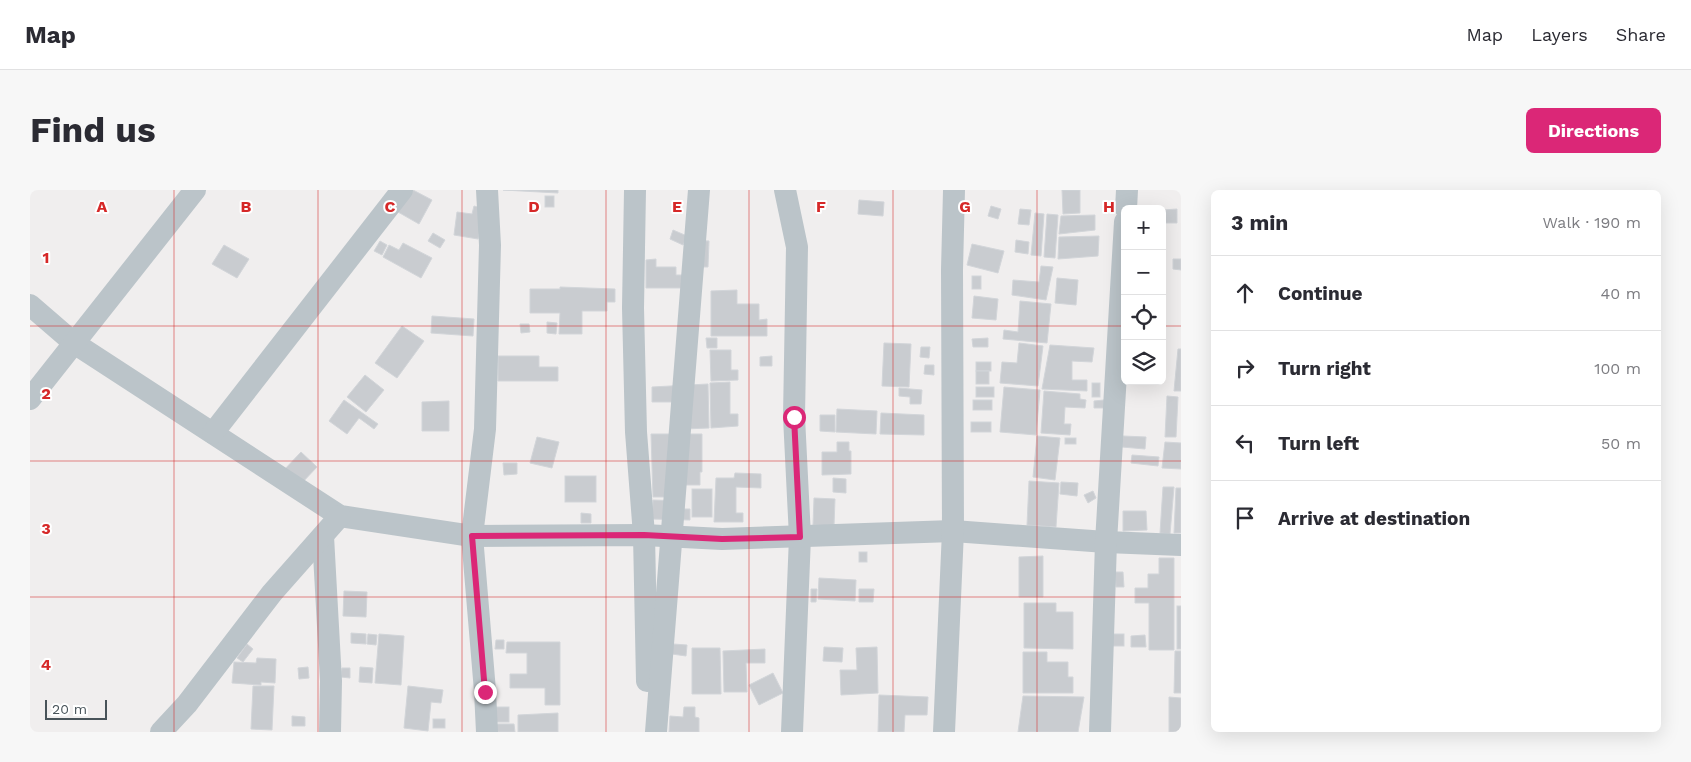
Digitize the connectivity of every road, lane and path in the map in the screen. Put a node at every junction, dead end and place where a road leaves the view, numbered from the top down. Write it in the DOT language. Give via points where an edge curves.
graph roads {
  1 [pos="196,190"];
  2 [pos="402,190"];
  3 [pos="487,190"];
  4 [pos="635,190"];
  5 [pos="699,190"];
  6 [pos="784,190"];
  7 [pos="954,190"];
  8 [pos="1127,190"];
  9 [pos="1126,205"];
  10 [pos="1123,250"];
  11 [pos="30,305"];
  12 [pos="74,343"];
  13 [pos="30,399"];
  14 [pos="213,433"];
  15 [pos="340,516"];
  16 [pos="952,531"];
  17 [pos="644,535"];
  18 [pos="323,536"];
  19 [pos="472,536"];
  20 [pos="800,537"];
  21 [pos="1106,542"];
  22 [pos="1181,545"];
  23 [pos="161,732"];
  24 [pos="330,732"];
  25 [pos="487,732"];
  26 [pos="648,732"];
  27 [pos="656,732"];
  28 [pos="792,732"];
  29 [pos="944,732"];
  30 [pos="1100,732"];
  1 -- 12 [label="street"];
  2 -- 14 [label="street"];
  3 -- 19 [label="street" via="490,245 485,429"];
  4 -- 17 [label="street" via="633,308 636,422"];
  5 -- 27 [label="street"];
  6 -- 20 [label="street" via="797,247 794,417"];
  7 -- 16 [label="street"];
  8 -- 9 [label="street"];
  10 -- 21 [label="street"];
  11 -- 12 [label="street"];
  12 -- 13 [label="street"];
  12 -- 14 [label="street"];
  14 -- 15 [label="street"];
  15 -- 18 [label="street"];
  15 -- 19 [label="street"];
  16 -- 20 [label="street"];
  16 -- 21 [label="street"];
  16 -- 29 [label="street"];
  17 -- 19 [label="street"];
  17 -- 20 [label="street" via="722,539"];
  17 -- 26 [label="street"];
  18 -- 23 [label="street" via="272,593 187,704"];
  18 -- 24 [label="street"];
  19 -- 25 [label="street"];
  20 -- 28 [label="street"];
  21 -- 22 [label="street"];
  21 -- 30 [label="street"];
}
